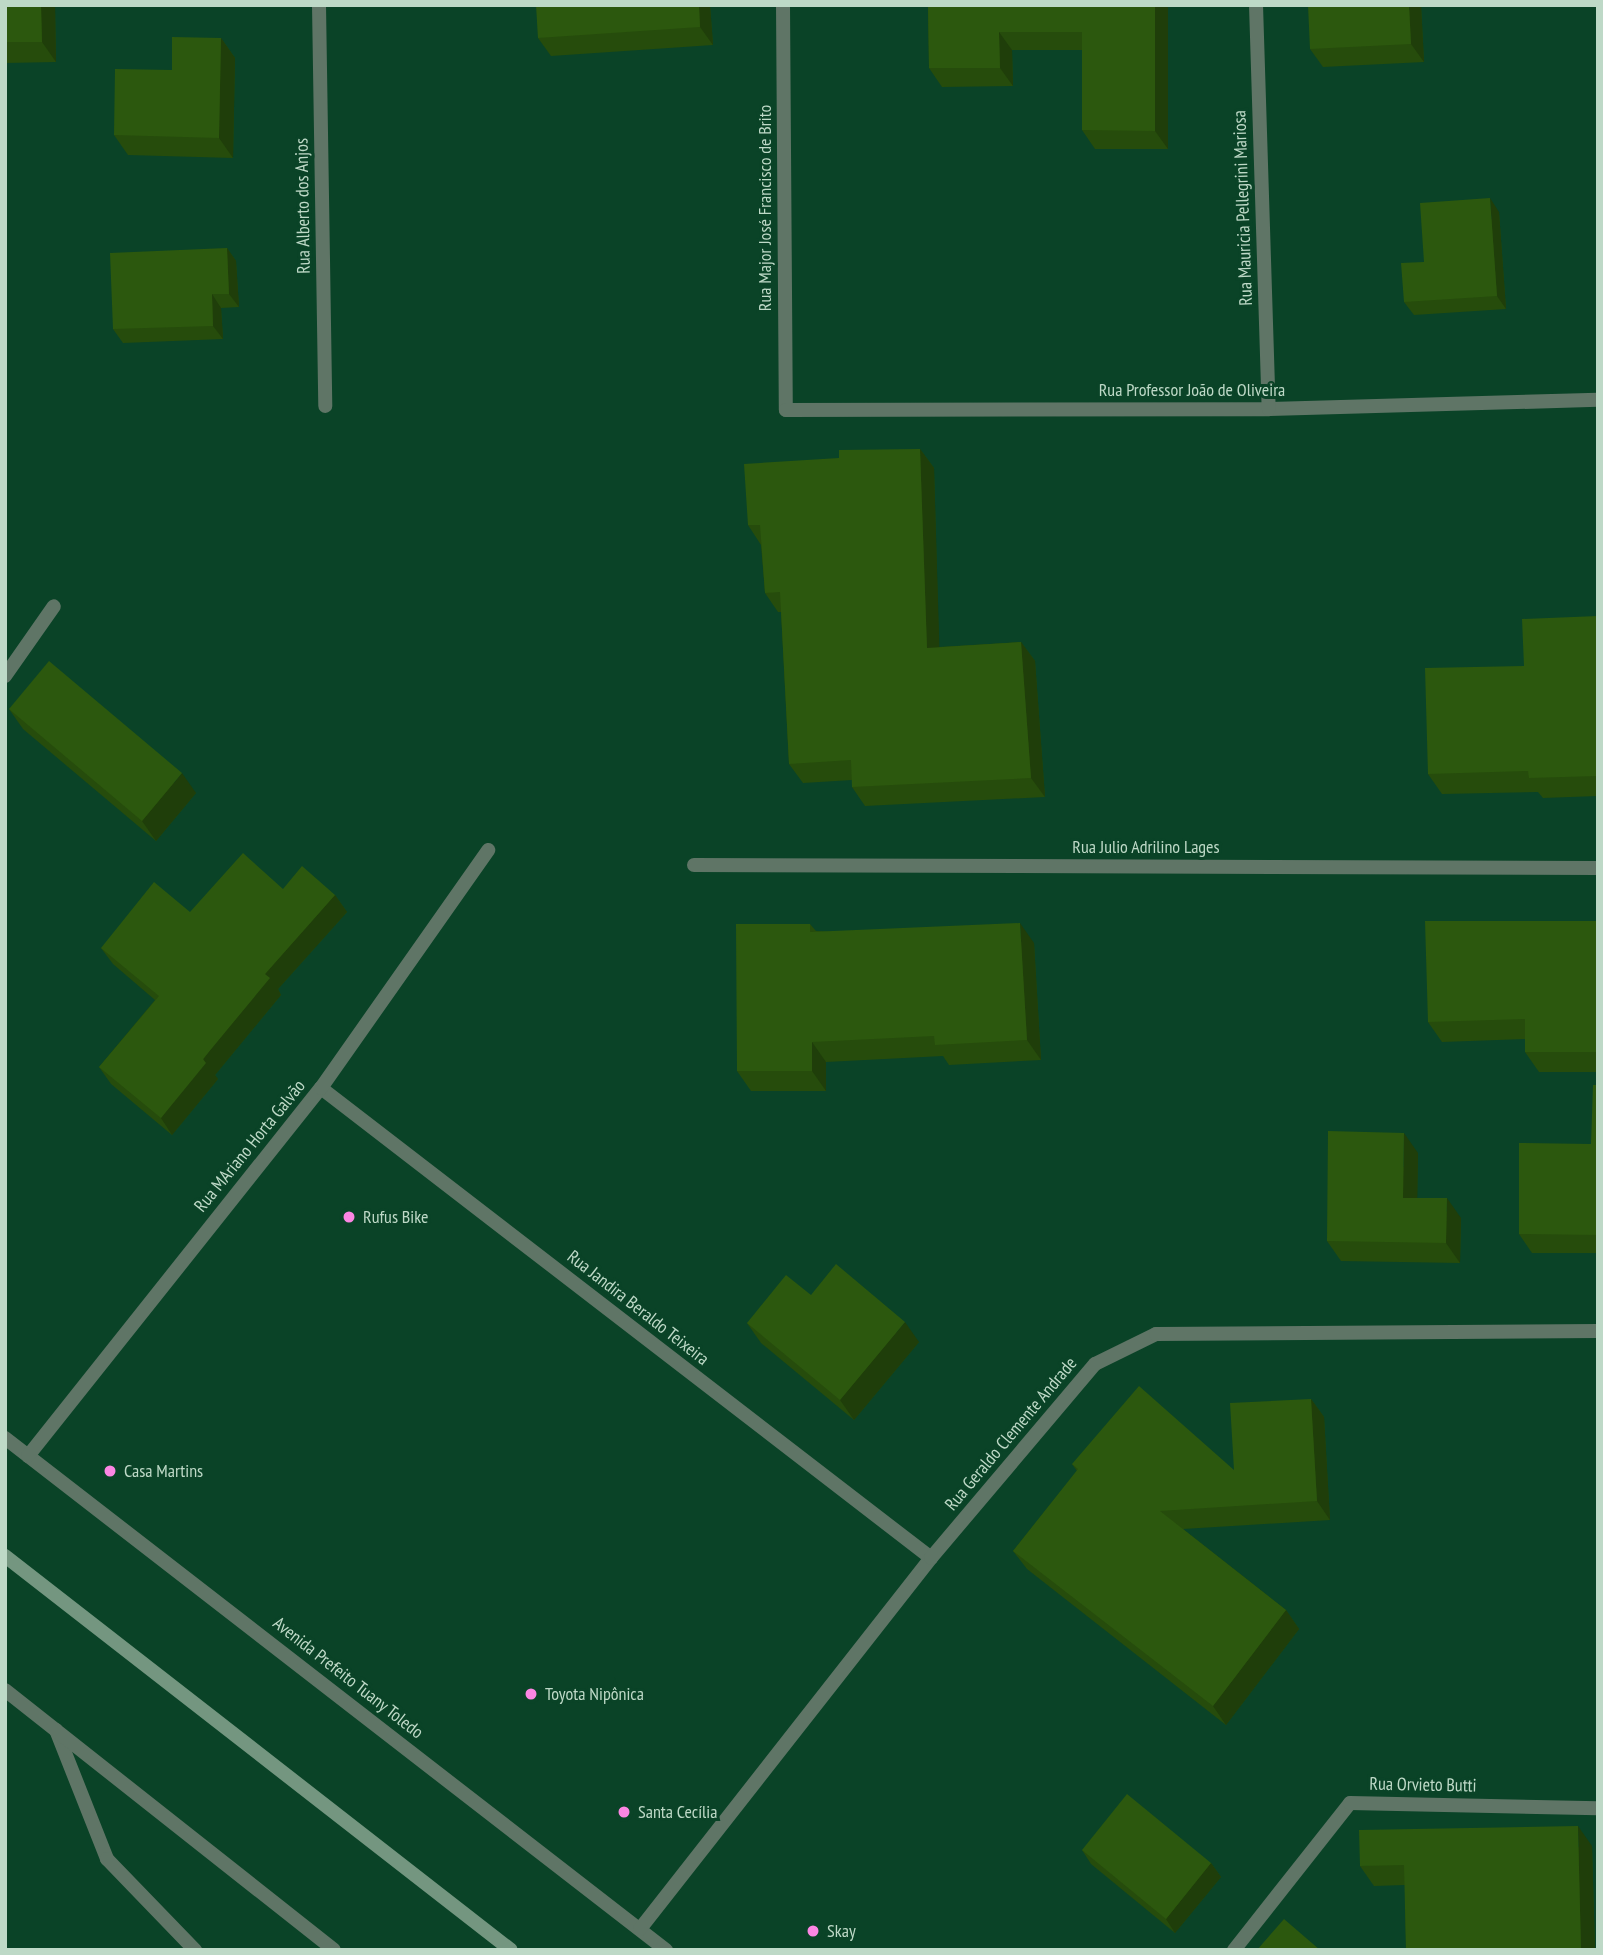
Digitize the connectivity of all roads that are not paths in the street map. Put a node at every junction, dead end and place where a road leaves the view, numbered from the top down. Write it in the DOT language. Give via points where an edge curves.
graph roads {
  1 [pos="319,5"];
  2 [pos="783,5"];
  3 [pos="1256,5"];
  4 [pos="1598,400"];
  5 [pos="325,406"];
  6 [pos="1269,409"];
  7 [pos="786,410"];
  8 [pos="54,606"];
  9 [pos="5,676"];
  10 [pos="488,850"];
  11 [pos="694,865"];
  12 [pos="1598,868"];
  13 [pos="321,1088"];
  14 [pos="1598,1331"];
  15 [pos="5,1438"];
  16 [pos="28,1456"];
  17 [pos="5,1556"];
  18 [pos="931,1559"];
  19 [pos="5,1690"];
  20 [pos="56,1730"];
  21 [pos="1598,1808"];
  22 [pos="640,1929"];
  23 [pos="195,1950"];
  24 [pos="334,1950"];
  25 [pos="511,1950"];
  26 [pos="666,1950"];
  27 [pos="1234,1950"];
  1 -- 5 [label="street, Rua Alberto dos Anjos"];
  2 -- 7 [label="street, Rua Major José Francisco de Brito"];
  3 -- 6 [label="street, Rua Mauricia Pellegrini Mariosa"];
  4 -- 6 [label="street, Rua Professor João de Oliveira"];
  6 -- 7 [label="street, Rua Professor João de Oliveira"];
  8 -- 9 [label="street"];
  10 -- 13 [label="street, Rua MAriano Horta Galvão"];
  11 -- 12 [label="street, Rua Julio Adrilino Lages"];
  13 -- 16 [label="street, Rua MAriano Horta Galvão"];
  13 -- 18 [label="street, Rua Jandira Beraldo Teixeira"];
  14 -- 18 [label="street, Rua Geraldo Clemente Andrade" via="1156,1334 1095,1364"];
  15 -- 16 [label="street, Avenida Prefeito Tuany Toledo"];
  16 -- 22 [label="street, Avenida Prefeito Tuany Toledo"];
  17 -- 25 [label="main road"];
  18 -- 22 [label="street, Rua Geraldo Clemente Andrade"];
  19 -- 20 [label="street"];
  20 -- 23 [label="street" via="107,1859"];
  20 -- 24 [label="street"];
  21 -- 27 [label="street, Rua Orvieto Butti" via="1350,1803"];
  22 -- 26 [label="street, Avenida Prefeito Tuany Toledo"];
}
